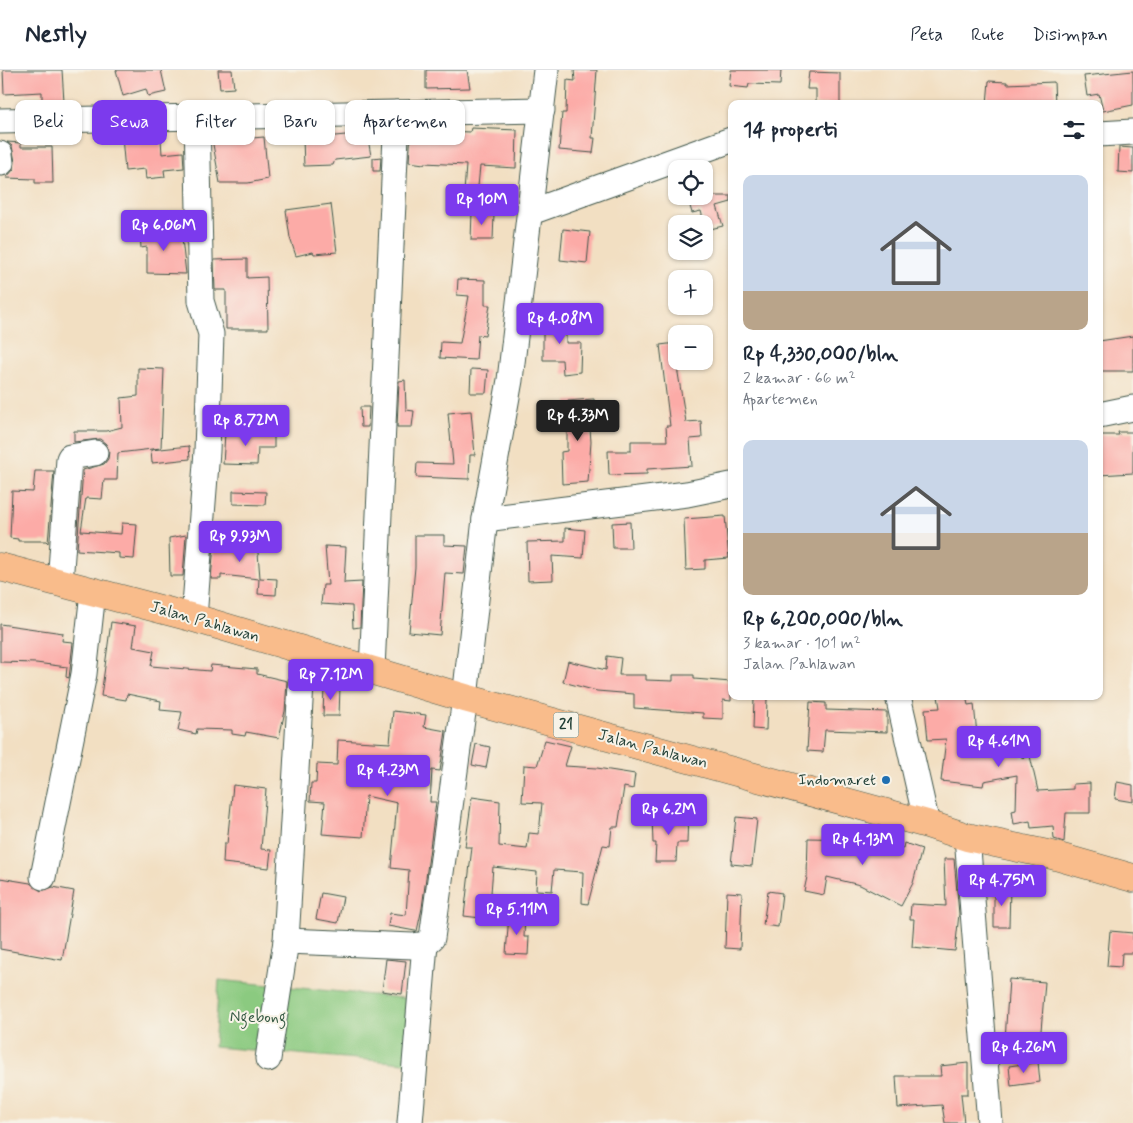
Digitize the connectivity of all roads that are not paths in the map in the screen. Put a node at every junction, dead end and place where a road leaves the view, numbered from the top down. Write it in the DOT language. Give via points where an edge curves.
graph roads {
  1 [pos="546,70"];
  2 [pos="542,110"];
  3 [pos="465,112"];
  4 [pos="345,114"];
  5 [pos="255,116"];
  6 [pos="177,117"];
  7 [pos="0,121"];
  8 [pos="1133,132"];
  9 [pos="1103,134"];
  10 [pos="728,141"];
  11 [pos="197,145"];
  12 [pos="396,145"];
  13 [pos="0,154"];
  14 [pos="1,163"];
  15 [pos="531,212"];
  16 [pos="1133,408"];
  17 [pos="1103,414"];
  18 [pos="95,453"];
  19 [pos="728,487"];
  20 [pos="485,519"];
  21 [pos="0,568"];
  22 [pos="60,583"];
  23 [pos="93,592"];
  24 [pos="194,618"];
  25 [pos="303,650"];
  26 [pos="372,670"];
  27 [pos="465,698"];
  28 [pos="899,700"];
  29 [pos="928,824"];
  30 [pos="967,837"];
  31 [pos="42,876"];
  32 [pos="1133,878"];
  33 [pos="286,941"];
  34 [pos="425,944"];
  35 [pos="268,1060"];
  36 [pos="410,1123"];
  37 [pos="990,1123"];
  1 -- 2 [label="street"];
  2 -- 3 [label="street"];
  2 -- 15 [label="street"];
  4 -- 5 [label="street"];
  6 -- 7 [label="street"];
  8 -- 9 [label="street"];
  10 -- 15 [label="street"];
  11 -- 24 [label="street" via="200,301 211,334 207,451"];
  12 -- 26 [label="street"];
  13 -- 14 [label="street"];
  15 -- 20 [label="street" via="510,380"];
  16 -- 17 [label="street"];
  18 -- 22 [label="street" via="69,459"];
  19 -- 20 [label="street"];
  20 -- 27 [label="street"];
  21 -- 22 [label="highway, Jalan Pahlawan / 21"];
  22 -- 23 [label="highway, Jalan Pahlawan / 21"];
  23 -- 24 [label="highway, Jalan Pahlawan / 21"];
  23 -- 31 [label="street" via="84,674"];
  24 -- 25 [label="highway, Jalan Pahlawan / 21"];
  25 -- 26 [label="highway, Jalan Pahlawan / 21"];
  25 -- 33 [label="street"];
  26 -- 27 [label="highway, Jalan Pahlawan / 21"];
  27 -- 29 [label="highway, Jalan Pahlawan / 21"];
  27 -- 34 [label="street" via="434,930 432,938"];
  28 -- 29 [label="street"];
  29 -- 30 [label="highway, Jalan Pahlawan / 21"];
  30 -- 32 [label="highway, Jalan Pahlawan / 21" via="1052,855"];
  30 -- 37 [label="street"];
  33 -- 34 [label="street"];
  33 -- 35 [label="street"];
  34 -- 36 [label="street"];
}
